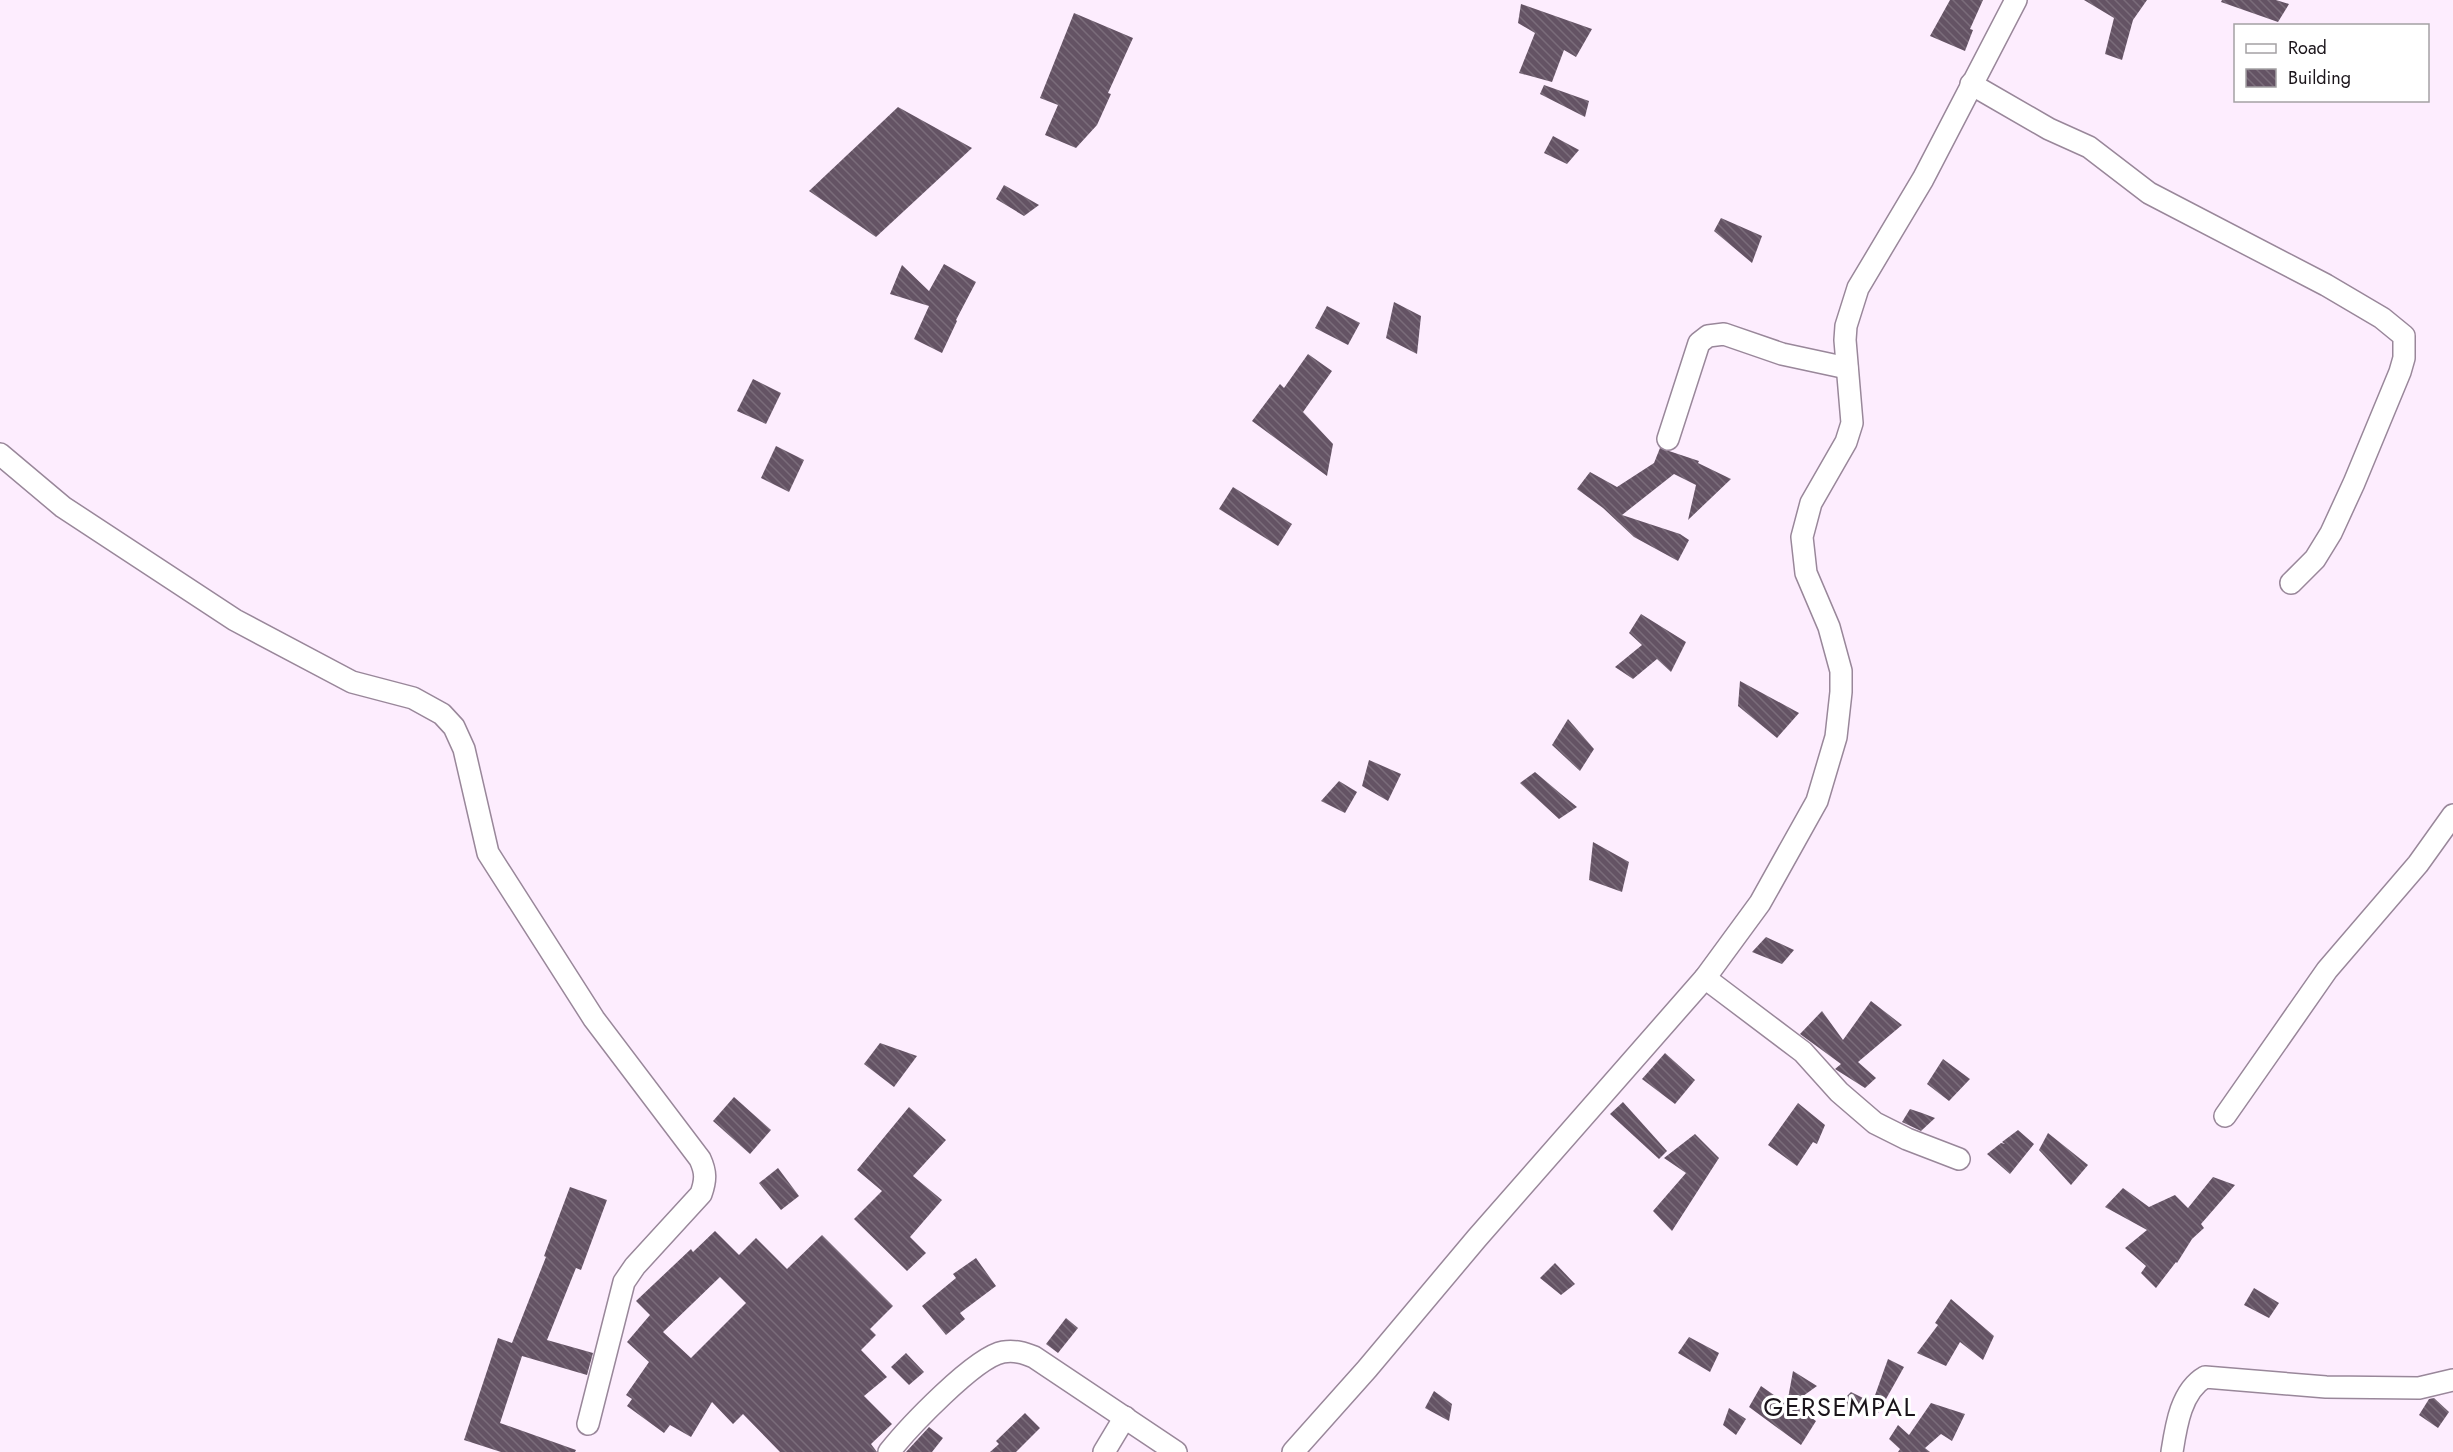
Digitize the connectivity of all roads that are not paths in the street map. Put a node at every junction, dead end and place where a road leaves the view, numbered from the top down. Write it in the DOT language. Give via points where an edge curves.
graph roads {
  1 [pos="2016,0"];
  2 [pos="1971,84"];
  3 [pos="1847,368"];
  4 [pos="1668,439"];
  5 [pos="0,454"];
  6 [pos="2290,583"];
  7 [pos="2453,815"];
  8 [pos="1705,978"];
  9 [pos="2225,1116"];
  10 [pos="1959,1159"];
  11 [pos="2453,1380"];
  12 [pos="1125,1417"];
  13 [pos="588,1424"];
  14 [pos="889,1452"];
  15 [pos="1104,1452"];
  16 [pos="1176,1452"];
  17 [pos="1293,1452"];
  18 [pos="2172,1452"];
  1 -- 2 [label="street"];
  2 -- 3 [label="street" via="1923,179 1858,288 1846,326"];
  2 -- 6 [label="street" via="2089,147 2149,193 2326,285 2382,318 2404,336 2400,372 2345,505 2315,559"];
  3 -- 4 [label="street" via="1782,354 1724,334 1708,336 1699,343"];
  3 -- 8 [label="street" via="1852,400 1850,431 1811,503 1802,537 1806,573 1829,627 1841,671 1836,737 1817,801 1797,838 1760,903"];
  5 -- 13 [label="street" via="63,507 235,620 352,682 428,704 454,728 464,749 488,853 594,1019 705,1170 701,1194 624,1282"];
  7 -- 9 [label="street" via="2418,864 2328,970"];
  8 -- 10 [label="street" via="1803,1052 1839,1092 1875,1123"];
  8 -- 17 [label="street"];
  11 -- 18 [label="street" via="2419,1388 2326,1387 2205,1377 2189,1392"];
  12 -- 14 [label="street" via="1034,1357 1022,1352 1002,1352 989,1357 953,1387"];
  12 -- 15 [label="street"];
  12 -- 16 [label="street"];
}
